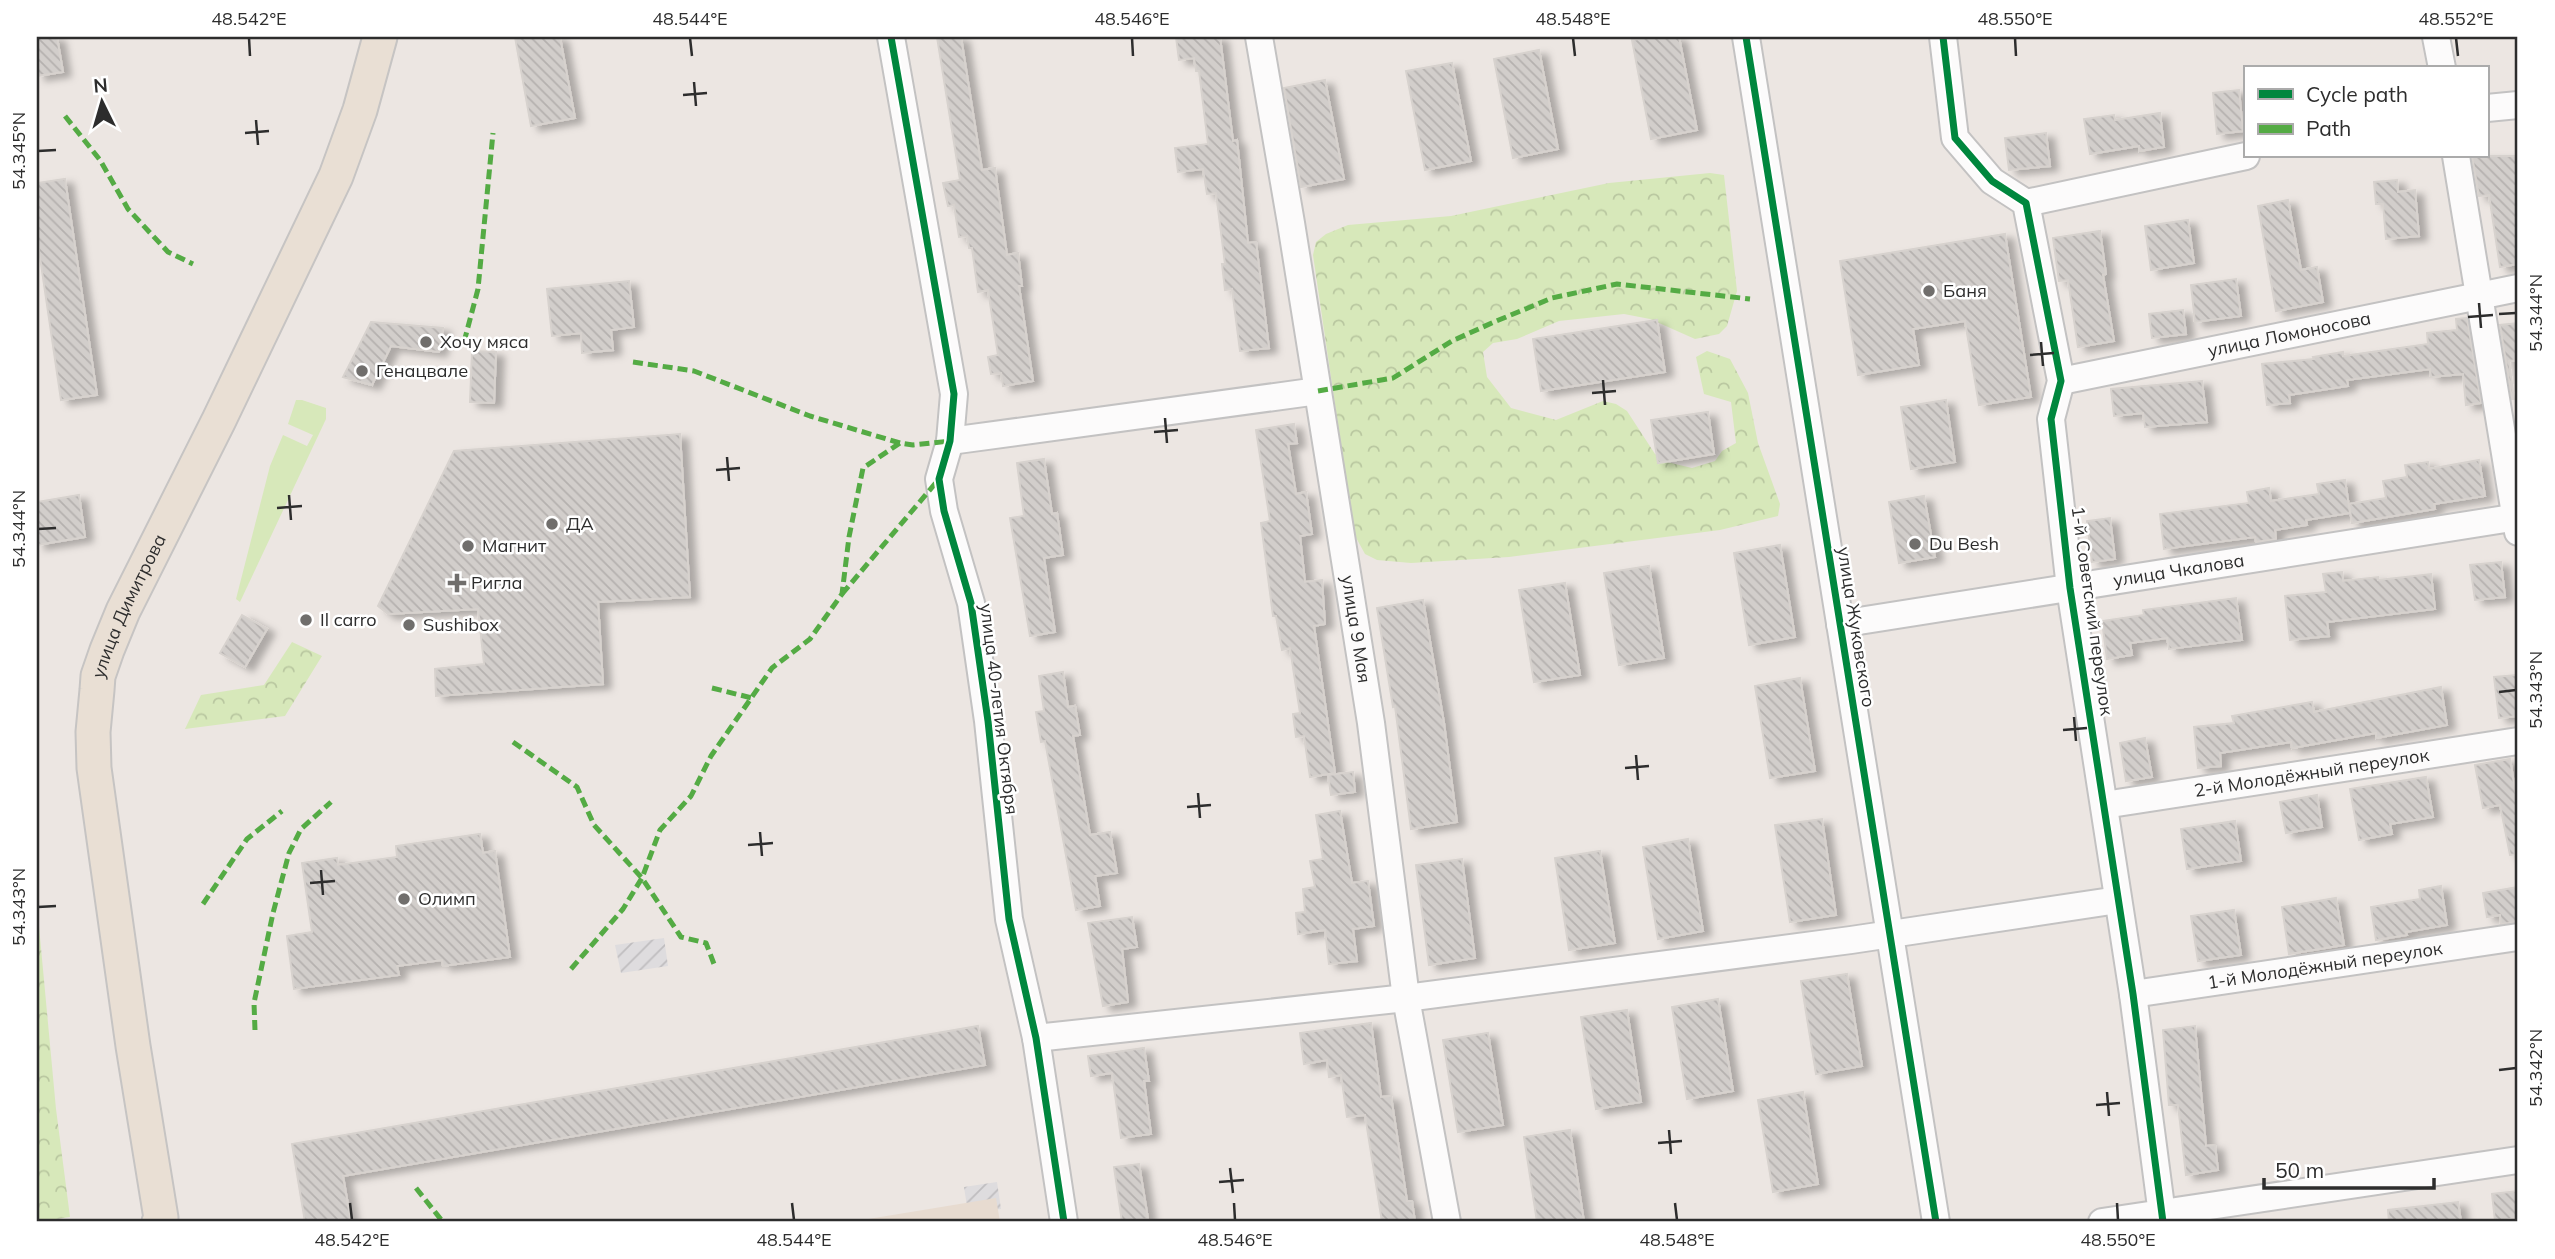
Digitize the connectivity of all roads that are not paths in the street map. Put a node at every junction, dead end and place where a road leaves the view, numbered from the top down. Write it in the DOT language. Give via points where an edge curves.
graph roads {
  1 [pos="380,37"];
  2 [pos="891,37"];
  3 [pos="1259,37"];
  4 [pos="1746,37"];
  5 [pos="1943,37"];
  6 [pos="2436,37"];
  7 [pos="2442,66"];
  8 [pos="2518,105"];
  9 [pos="2488,108"];
  10 [pos="2244,156"];
  11 [pos="2456,158"];
  12 [pos="2026,203"];
  13 [pos="2518,288"];
  14 [pos="2479,295"];
  15 [pos="2061,382"];
  16 [pos="1318,391"];
  17 [pos="950,441"];
  18 [pos="2517,522"];
  19 [pos="2070,588"];
  20 [pos="1840,624"];
  21 [pos="2518,741"];
  22 [pos="2104,805"];
  23 [pos="2118,900"];
  24 [pos="1890,934"];
  25 [pos="2518,937"];
  26 [pos="2133,994"];
  27 [pos="1406,998"];
  28 [pos="1036,1038"];
  29 [pos="2518,1160"];
  30 [pos="2163,1217"];
  31 [pos="158,1221"];
  32 [pos="1064,1222"];
  33 [pos="1447,1222"];
  34 [pos="1936,1222"];
  35 [pos="2102,1222"];
  1 -- 31 [label="main road, улица Димитрова" via="336,176 123,611 98,676 94,768"];
  2 -- 17 [label="street, улица 40-летия Октября" via="954,394"];
  3 -- 16 [label="street, улица 9 Мая"];
  4 -- 20 [label="street, улица Жуковского"];
  5 -- 12 [label="street" via="1955,138 1992,181"];
  6 -- 7 [label="street"];
  8 -- 9 [label="street"];
  10 -- 12 [label="street"];
  11 -- 14 [label="street"];
  12 -- 15 [label="street, 1-й Советский переулок"];
  13 -- 14 [label="street, улица Ломоносова"];
  14 -- 15 [label="street, улица Ломоносова"];
  14 -- 18 [label="street"];
  15 -- 19 [label="street, 1-й Советский переулок" via="2051,419"];
  16 -- 17 [label="street"];
  16 -- 27 [label="street, улица 9 Мая" via="1371,723"];
  17 -- 28 [label="street, улица 40-летия Октября" via="939,479 971,603 1009,919"];
  18 -- 19 [label="street, улица Чкалова"];
  19 -- 20 [label="street, улица Чкалова"];
  19 -- 22 [label="street, 1-й Советский переулок"];
  20 -- 24 [label="street, улица Жуковского"];
  21 -- 22 [label="street, 2-й Молодёжный переулок"];
  22 -- 23 [label="street, 1-й Советский переулок"];
  23 -- 24 [label="street"];
  23 -- 26 [label="street, 1-й Советский переулок"];
  24 -- 27 [label="street"];
  24 -- 34 [label="street, улица Жуковского"];
  25 -- 26 [label="street, 1-й Молодёжный переулок"];
  26 -- 30 [label="street, 1-й Советский переулок"];
  27 -- 28 [label="street"];
  27 -- 33 [label="street, улица 9 Мая"];
  28 -- 32 [label="street, улица 40-летия Октября"];
  29 -- 30 [label="street"];
  30 -- 35 [label="street"];
}
